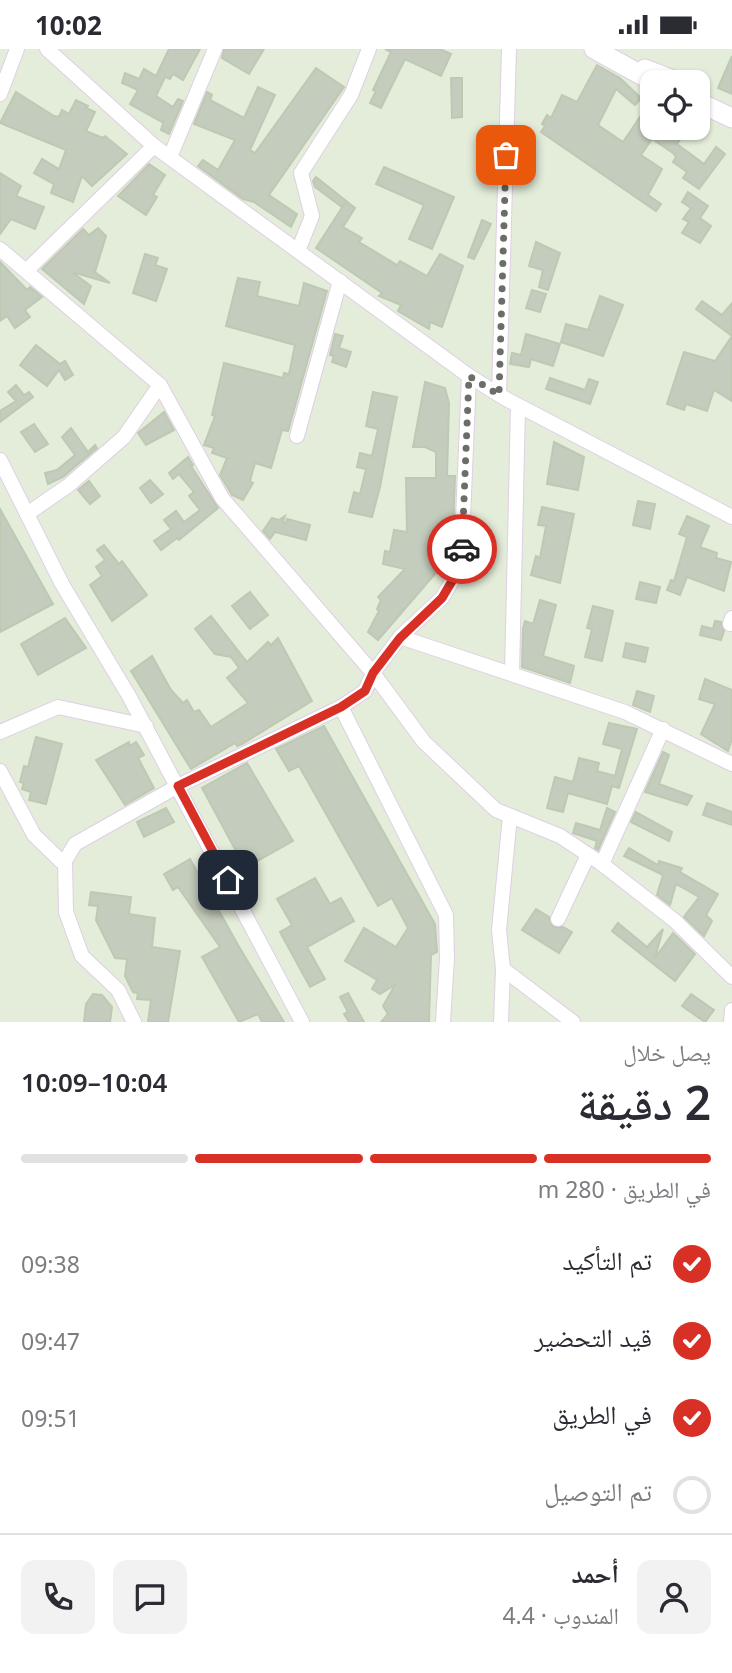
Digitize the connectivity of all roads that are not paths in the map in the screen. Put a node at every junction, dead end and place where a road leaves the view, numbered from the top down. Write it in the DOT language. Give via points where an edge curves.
graph roads {
  1 [pos="17,49"];
  2 [pos="47,49"];
  3 [pos="215,49"];
  4 [pos="369,49"];
  5 [pos="509,49"];
  6 [pos="594,49"];
  7 [pos="624,63"];
  8 [pos="644,70"];
  9 [pos="640,73"];
  10 [pos="0,94"];
  11 [pos="710,96"];
  12 [pos="732,104"];
  13 [pos="710,108"];
  14 [pos="732,118"];
  15 [pos="154,146"];
  16 [pos="170,157"];
  17 [pos="0,249"];
  18 [pos="298,251"];
  19 [pos="27,270"];
  20 [pos="340,281"];
  21 [pos="469,376"];
  22 [pos="160,385"];
  23 [pos="499,395"];
  24 [pos="518,406"];
  25 [pos="297,436"];
  26 [pos="0,460"];
  27 [pos="27,514"];
  28 [pos="732,517"];
  29 [pos="400,638"];
  30 [pos="373,673"];
  31 [pos="512,674"];
  32 [pos="341,707"];
  33 [pos="146,726"];
  34 [pos="663,729"];
  35 [pos="0,732"];
  36 [pos="732,764"];
  37 [pos="0,771"];
  38 [pos="178,786"];
  39 [pos="510,816"];
  40 [pos="588,855"];
  41 [pos="602,864"];
  42 [pos="65,865"];
  43 [pos="558,919"];
  44 [pos="503,969"];
  45 [pos="732,977"];
  46 [pos="732,1010"];
  47 [pos="134,1022"];
  48 [pos="302,1022"];
  49 [pos="443,1022"];
  50 [pos="500,1022"];
  51 [pos="573,1022"];
  52 [pos="731,1022"];
  1 -- 10 [label="street"];
  2 -- 15 [label="street"];
  3 -- 16 [label="street"];
  4 -- 18 [label="street" via="351,95 301,173 312,216"];
  5 -- 23 [label="street"];
  6 -- 7 [label="main road"];
  7 -- 8 [label="main road"];
  7 -- 9 [label="main road"];
  11 -- 12 [label="main road"];
  13 -- 14 [label="main road"];
  15 -- 16 [label="street"];
  15 -- 19 [label="street"];
  16 -- 18 [label="street"];
  17 -- 19 [label="street"];
  18 -- 20 [label="street"];
  19 -- 22 [label="street"];
  20 -- 21 [label="street"];
  20 -- 25 [label="street"];
  21 -- 23 [label="street"];
  21 -- 29 [label="street" via="461,566 442,598"];
  22 -- 27 [label="street" via="124,437"];
  22 -- 30 [label="street" via="222,498"];
  23 -- 24 [label="street"];
  24 -- 28 [label="street"];
  24 -- 31 [label="street"];
  26 -- 27 [label="street"];
  27 -- 33 [label="street" via="62,584"];
  29 -- 30 [label="street"];
  29 -- 31 [label="street"];
  30 -- 32 [label="street" via="365,691"];
  30 -- 39 [label="street" via="424,742 496,810"];
  31 -- 34 [label="street"];
  32 -- 38 [label="street"];
  32 -- 49 [label="street" via="446,915"];
  33 -- 35 [label="street" via="58,707"];
  33 -- 38 [label="street"];
  34 -- 36 [label="street"];
  34 -- 41 [label="street"];
  37 -- 42 [label="street" via="34,835"];
  38 -- 42 [label="street" via="75,844"];
  38 -- 48 [label="street"];
  39 -- 40 [label="street" via="560,837"];
  39 -- 44 [label="street" via="499,930"];
  40 -- 41 [label="street"];
  40 -- 43 [label="street"];
  41 -- 45 [label="street" via="675,921"];
  42 -- 47 [label="street" via="65,912 82,956 118,989"];
  44 -- 50 [label="street"];
  44 -- 51 [label="street"];
  46 -- 52 [label="street"];
}
